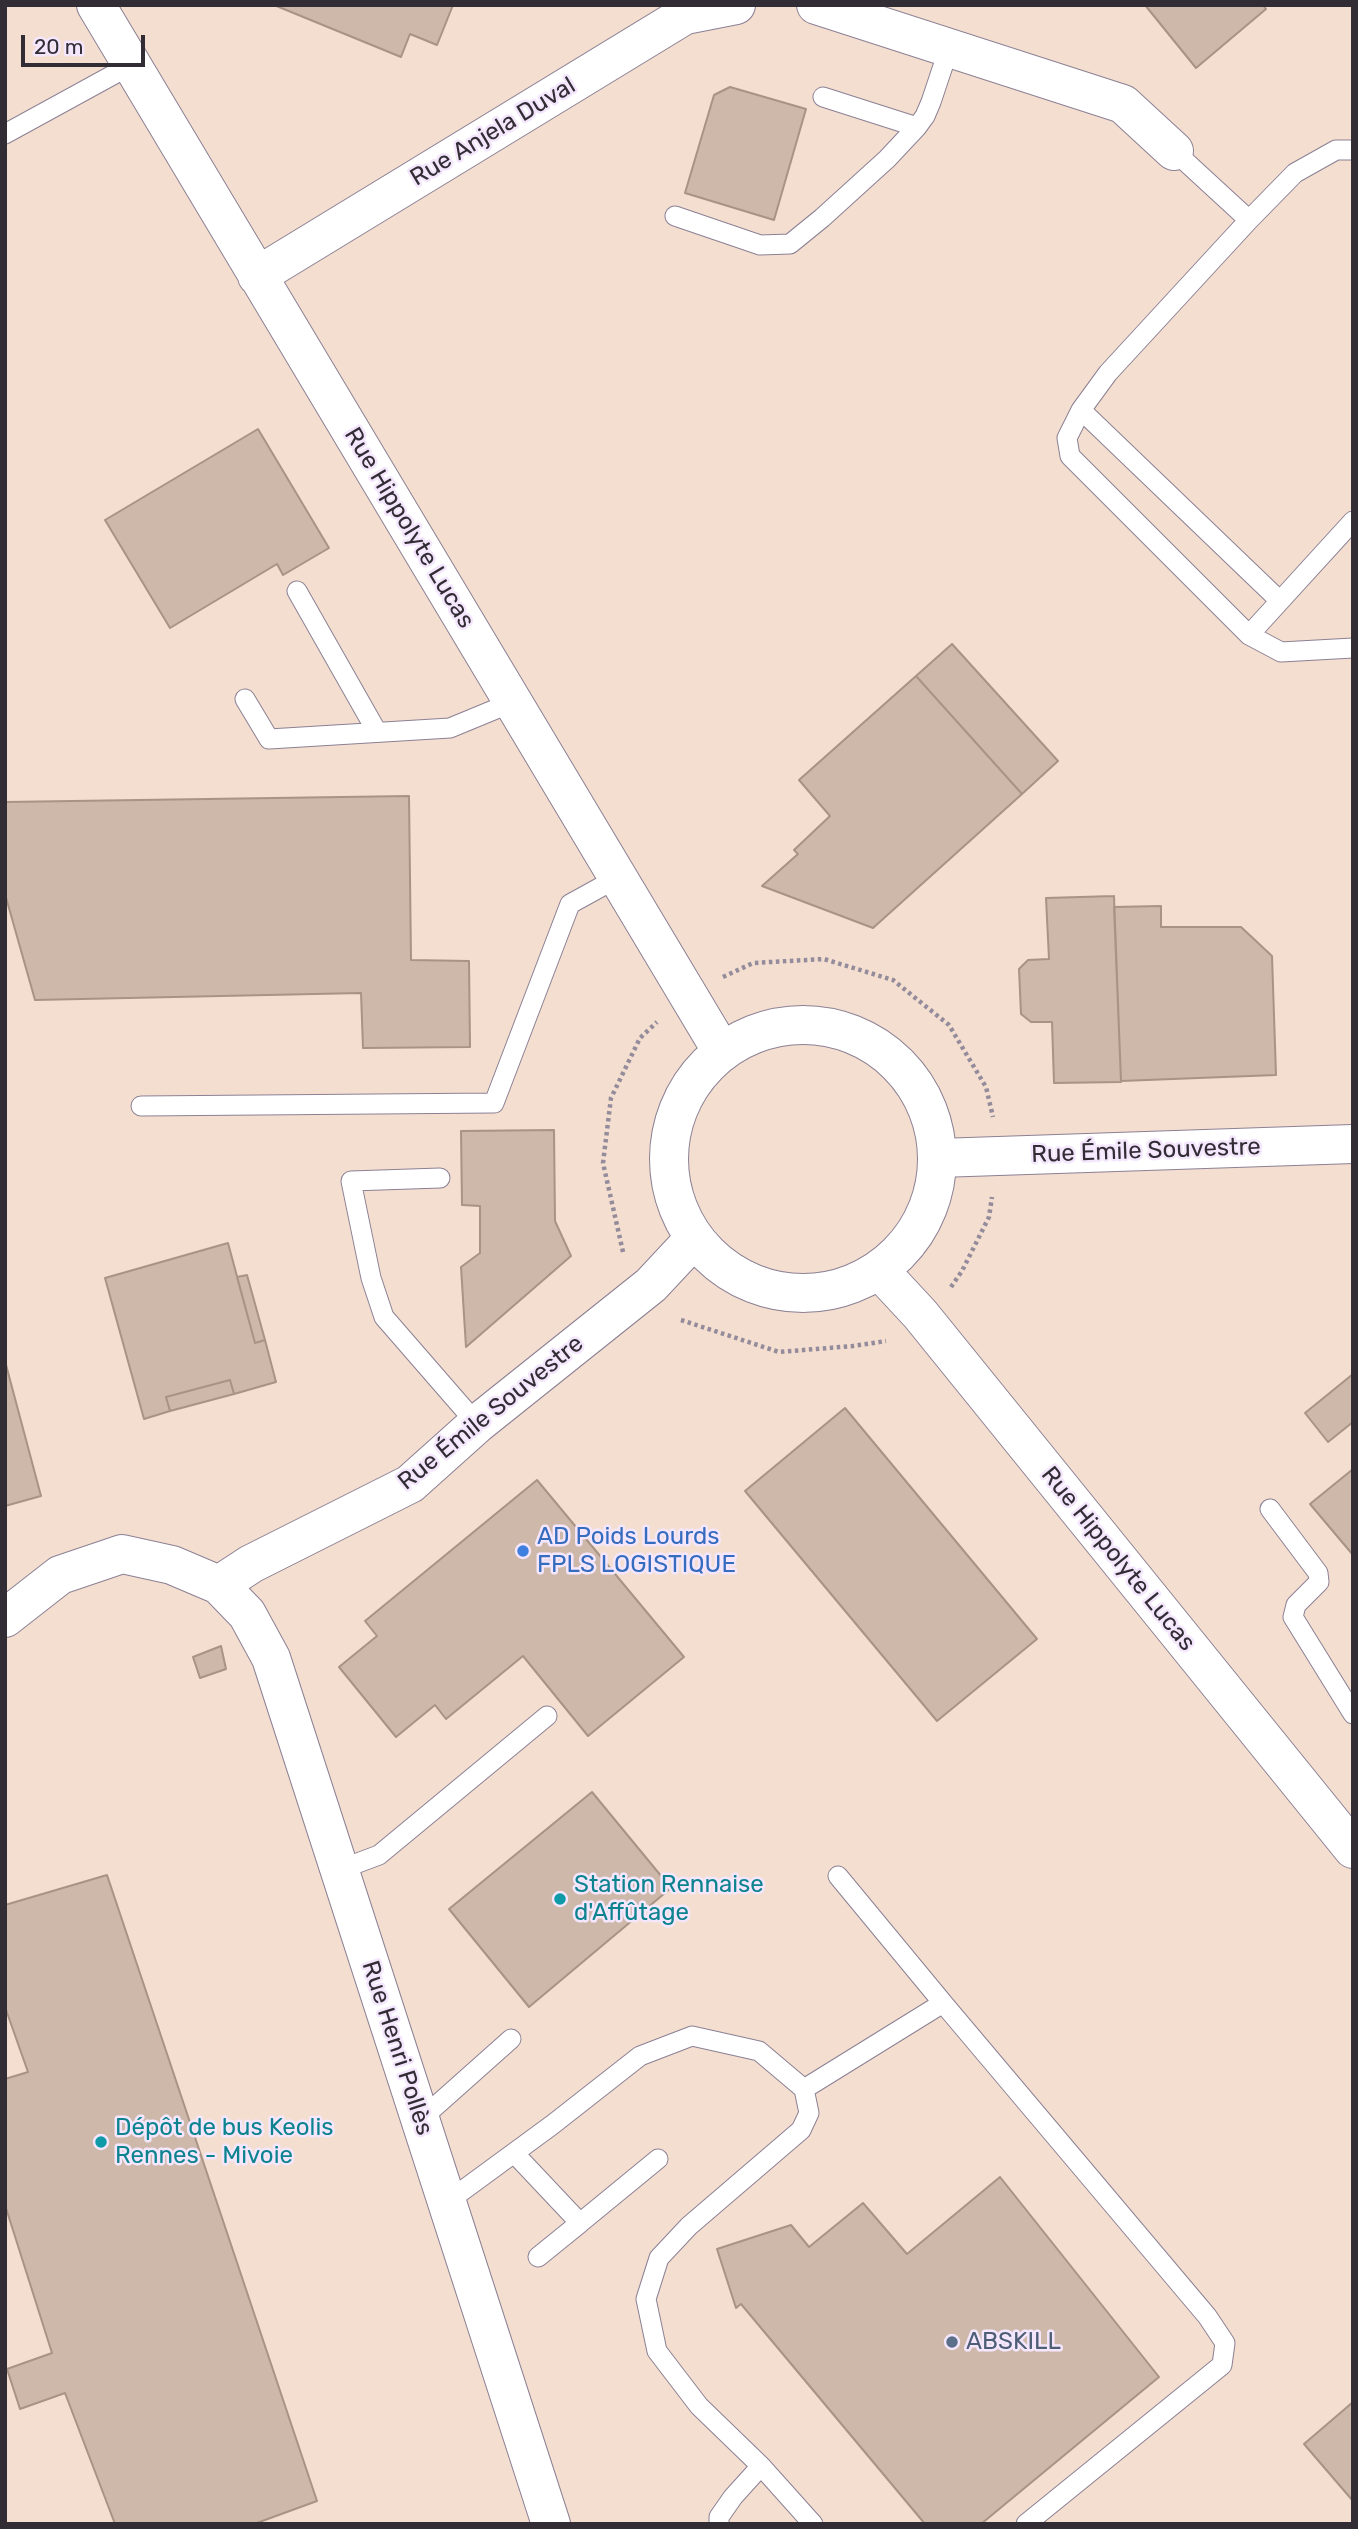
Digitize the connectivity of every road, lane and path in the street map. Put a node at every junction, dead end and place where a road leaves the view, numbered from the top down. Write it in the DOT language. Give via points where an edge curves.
graph roads {
  1 [pos="96,5"];
  2 [pos="736,5"];
  3 [pos="816,5"];
  4 [pos="949,48"];
  5 [pos="131,65"];
  6 [pos="823,97"];
  7 [pos="917,127"];
  8 [pos="5,134"];
  9 [pos="1353,150"];
  10 [pos="1174,151"];
  11 [pos="675,216"];
  12 [pos="1249,220"];
  13 [pos="257,276"];
  14 [pos="1081,410"];
  15 [pos="1353,521"];
  16 [pos="296,591"];
  17 [pos="1280,601"];
  18 [pos="1250,635"];
  19 [pos="1353,648"];
  20 [pos="245,699"];
  21 [pos="513,702"];
  22 [pos="377,732"];
  23 [pos="619,877"];
  24 [pos="714,981"];
  25 [pos="658,1021"];
  26 [pos="721,1050"];
  27 [pos="141,1106"];
  28 [pos="994,1121"];
  29 [pos="1353,1144"];
  30 [pos="939,1158"];
  31 [pos="440,1178"];
  32 [pos="992,1192"];
  33 [pos="693,1240"];
  34 [pos="622,1252"];
  35 [pos="880,1271"];
  36 [pos="948,1290"];
  37 [pos="681,1320"];
  38 [pos="886,1341"];
  39 [pos="477,1424"];
  40 [pos="1270,1509"];
  41 [pos="219,1585"];
  42 [pos="5,1618"];
  43 [pos="1353,1714"];
  44 [pos="547,1716"];
  45 [pos="1353,1849"];
  46 [pos="339,1870"];
  47 [pos="838,1876"];
  48 [pos="943,2003"];
  49 [pos="511,2039"];
  50 [pos="804,2089"];
  51 [pos="420,2120"];
  52 [pos="514,2153"];
  53 [pos="658,2159"];
  54 [pos="447,2202"];
  55 [pos="580,2223"];
  56 [pos="538,2257"];
  57 [pos="761,2466"];
  58 [pos="551,2524"];
  59 [pos="719,2524"];
  60 [pos="813,2524"];
  61 [pos="1026,2524"];
  1 -- 5 [label="street, Rue Hippolyte Lucas"];
  2 -- 13 [label="street, Rue Anjela Duval" via="685,16"];
  3 -- 4 [label="street"];
  4 -- 7 [label="lane" via="931,102"];
  4 -- 10 [label="street" via="1123,104"];
  5 -- 8 [label="lane"];
  5 -- 13 [label="street, Rue Hippolyte Lucas"];
  6 -- 7 [label="lane"];
  7 -- 11 [label="lane" via="790,244 760,245"];
  9 -- 12 [label="lane" via="1336,149 1295,173"];
  10 -- 12 [label="lane"];
  12 -- 14 [label="lane" via="1108,373"];
  13 -- 21 [label="street, Rue Hippolyte Lucas"];
  14 -- 17 [label="lane"];
  14 -- 18 [label="lane" via="1067,438 1070,456"];
  15 -- 17 [label="lane"];
  16 -- 22 [label="lane"];
  17 -- 18 [label="lane"];
  18 -- 19 [label="lane" via="1281,652"];
  20 -- 22 [label="lane" via="269,739"];
  21 -- 22 [label="lane" via="450,728"];
  21 -- 23 [label="street, Rue Hippolyte Lucas"];
  23 -- 26 [label="street, Rue Hippolyte Lucas"];
  23 -- 27 [label="lane" via="570,904 494,1103"];
  24 -- 28 [label="path" via="753,963 824,959 893,981 949,1025 986,1087"];
  25 -- 34 [label="path" via="640,1038 611,1098 603,1163"];
  26 -- 30 [label="street" via="766,1028 815,1024 863,1038 903,1067 929,1109"];
  26 -- 33 [label="street" via="686,1089 668,1139 671,1192"];
  29 -- 30 [label="street, Rue Émile Souvestre"];
  30 -- 35 [label="street" via="930,1207 905,1249"];
  31 -- 39 [label="lane" via="351,1181 384,1317"];
  32 -- 36 [label="path" via="989,1217"];
  33 -- 35 [label="street" via="728,1273 772,1292 821,1294"];
  33 -- 39 [label="street, Rue Émile Souvestre" via="651,1285"];
  35 -- 45 [label="street, Rue Hippolyte Lucas" via="920,1314"];
  37 -- 38 [label="path" via="779,1352"];
  39 -- 41 [label="street, Rue Émile Souvestre" via="410,1484 251,1564"];
  40 -- 43 [label="lane" via="1318,1573 1319,1582 1296,1605 1293,1618"];
  41 -- 42 [label="street" via="172,1565 122,1554 60,1575"];
  41 -- 46 [label="street, Rue Henri Pollès" via="247,1614 271,1658"];
  44 -- 46 [label="lane" via="379,1855"];
  46 -- 51 [label="street, Rue Henri Pollès"];
  47 -- 48 [label="lane"];
  48 -- 50 [label="lane"];
  48 -- 61 [label="lane" via="1225,2343 1222,2365"];
  49 -- 51 [label="lane"];
  50 -- 52 [label="lane" via="759,2051 692,2036 640,2056"];
  50 -- 57 [label="lane" via="809,2113 801,2130 689,2225 659,2258 646,2299 657,2351 699,2406"];
  51 -- 54 [label="street, Rue Henri Pollès"];
  52 -- 54 [label="lane"];
  52 -- 55 [label="lane"];
  53 -- 55 [label="lane"];
  54 -- 58 [label="street, Rue Henri Pollès"];
  55 -- 56 [label="lane"];
  57 -- 59 [label="lane" via="733,2497"];
  57 -- 60 [label="lane"];
}
